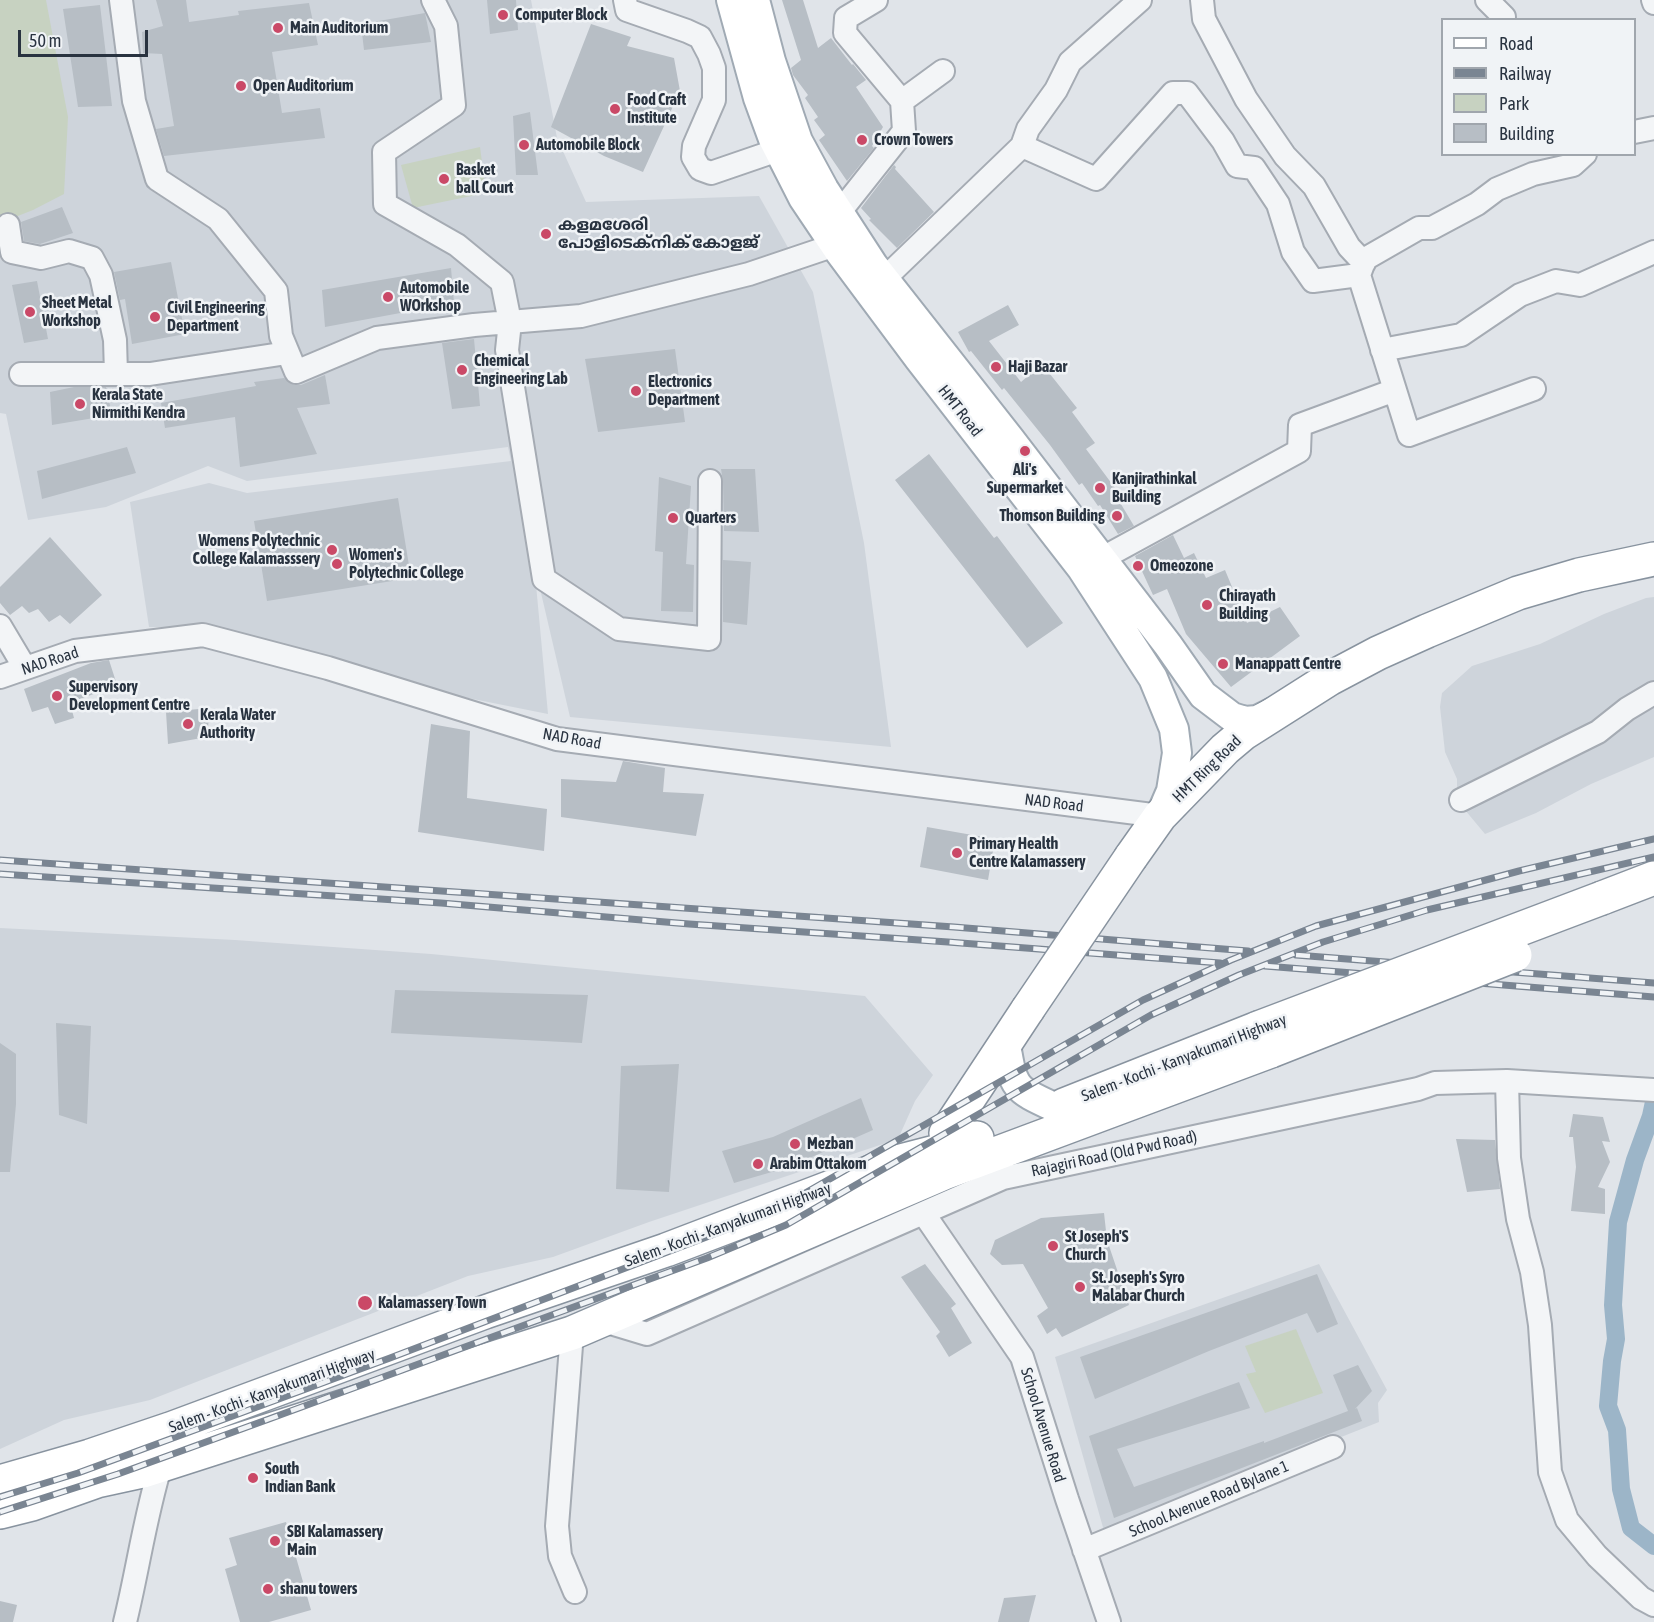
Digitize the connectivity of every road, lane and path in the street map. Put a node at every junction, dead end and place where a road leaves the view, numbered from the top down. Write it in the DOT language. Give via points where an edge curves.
graph roads {
  1 [pos="121,0"];
  2 [pos="433,0"];
  3 [pos="625,0"];
  4 [pos="731,0"];
  5 [pos="755,0"];
  6 [pos="876,0"];
  7 [pos="1140,0"];
  8 [pos="1202,0"];
  9 [pos="1487,0"];
  10 [pos="1504,17"];
  11 [pos="943,71"];
  12 [pos="902,101"];
  13 [pos="1654,128"];
  14 [pos="1636,132"];
  15 [pos="1022,146"];
  16 [pos="778,150"];
  17 [pos="1583,156"];
  18 [pos="839,213"];
  19 [pos="8,225"];
  20 [pos="835,245"];
  21 [pos="1654,252"];
  22 [pos="1361,269"];
  23 [pos="884,279"];
  24 [pos="510,322"];
  25 [pos="1382,350"];
  26 [pos="287,353"];
  27 [pos="21,374"];
  28 [pos="116,374"];
  29 [pos="1534,389"];
  30 [pos="1395,390"];
  31 [pos="710,481"];
  32 [pos="1101,558"];
  33 [pos="1654,559"];
  34 [pos="0,626"];
  35 [pos="25,668"];
  36 [pos="0,677"];
  37 [pos="1654,693"];
  38 [pos="1280,709"];
  39 [pos="1461,800"];
  40 [pos="1160,816"];
  41 [pos="1654,878"];
  42 [pos="1654,901"];
  43 [pos="1607,908"];
  44 [pos="1265,1040"];
  45 [pos="1006,1044"];
  46 [pos="1508,1081"];
  47 [pos="1654,1090"];
  48 [pos="1056,1108"];
  49 [pos="1000,1141"];
  50 [pos="951,1148"];
  51 [pos="924,1214"];
  52 [pos="604,1321"];
  53 [pos="572,1333"];
  54 [pos="1333,1448"];
  55 [pos="161,1464"];
  56 [pos="0,1482"];
  57 [pos="0,1512"];
  58 [pos="1084,1550"];
  59 [pos="574,1592"];
  60 [pos="1652,1603"];
  61 [pos="125,1622"];
  62 [pos="1109,1622"];
  1 -- 26 [label="street" via="134,101 157,179 218,219 276,291"];
  2 -- 24 [label="street" via="446,26 454,105 384,152 385,204 457,245 502,282"];
  3 -- 16 [label="street" via="627,10 700,37 709,54 714,68 714,100 694,146 693,157 700,169 711,173"];
  4 -- 16 [label="main road, HMT Road" via="758,98"];
  5 -- 18 [label="main road, HMT Road" via="798,141"];
  6 -- 12 [label="street" via="846,18 844,33"];
  7 -- 15 [label="street" via="1070,62 1056,90 1028,129"];
  8 -- 22 [label="street" via="1204,19 1246,99 1285,156 1314,186"];
  9 -- 10 [label="street"];
  11 -- 12 [label="street"];
  12 -- 18 [label="street" via="904,131"];
  13 -- 14 [label="street"];
  15 -- 22 [label="street" via="1096,178 1173,93 1187,93 1238,166 1254,168 1278,204 1293,252 1313,281"];
  15 -- 23 [label="street"];
  16 -- 20 [label="main road, HMT Road" via="803,198"];
  17 -- 22 [label="street" via="1573,165 1533,174 1497,189 1432,228 1419,228 1365,259"];
  18 -- 23 [label="main road, HMT Road"];
  19 -- 28 [label="street" via="12,252 40,258 69,251 92,258 101,275 115,340"];
  20 -- 24 [label="street" via="749,274 581,316"];
  20 -- 40 [label="main road, HMT Road" via="1082,569 1153,678 1174,729 1177,753 1171,791"];
  21 -- 25 [label="street" via="1580,285 1556,281 1520,295 1461,335"];
  22 -- 25 [label="street"];
  23 -- 32 [label="main road, HMT Road"];
  24 -- 26 [label="street" via="377,338 297,372"];
  24 -- 31 [label="street" via="507,350 543,579 619,629 709,639"];
  25 -- 30 [label="street"];
  26 -- 28 [label="street" via="150,374"];
  27 -- 28 [label="street"];
  29 -- 30 [label="street" via="1409,435"];
  30 -- 32 [label="street" via="1300,425 1299,451"];
  32 -- 38 [label="main road, HMT Road" via="1203,694 1232,717 1245,721"];
  33 -- 38 [label="highway, HMT Ring Road" via="1518,593 1378,653"];
  34 -- 35 [label="street"];
  35 -- 36 [label="street, NAD Road"];
  35 -- 40 [label="street, NAD Road" via="75,651 202,635 328,668 557,739"];
  37 -- 39 [label="street" via="1598,732"];
  38 -- 40 [label="highway, HMT Ring Road" via="1225,749"];
  40 -- 45 [label="highway, HMT Ring Road, bridge"];
  41 -- 43 [label="highway"];
  42 -- 43 [label="highway"];
  43 -- 44 [label="highway, bridge"];
  44 -- 48 [label="highway, Salem - Kochi - Kanyakumari Highway"];
  44 -- 49 [label="highway, Salem - Kochi - Kanyakumari Highway"];
  45 -- 48 [label="main road" via="1012,1076 1019,1088"];
  45 -- 50 [label="highway, HMT Ring Road" via="946,1133"];
  46 -- 47 [label="street, Rajagiri Road (Old Pwd Road)"];
  46 -- 51 [label="street, Rajagiri Road (Old Pwd Road)" via="1435,1083 1003,1178"];
  46 -- 60 [label="street" via="1509,1158 1540,1325 1550,1472 1567,1520 1597,1556 1641,1598"];
  48 -- 49 [label="highway, Salem - Kochi - Kanyakumari Highway"];
  49 -- 50 [label="highway, Salem - Kochi - Kanyakumari Highway"];
  49 -- 52 [label="highway, Salem - Kochi - Kanyakumari Highway" via="944,1173"];
  50 -- 56 [label="highway, Salem - Kochi - Kanyakumari Highway" via="897,1162 666,1250 170,1428"];
  51 -- 52 [label="street, Rajagiri Road (Old Pwd Road)" via="647,1334"];
  51 -- 58 [label="street, School Avenue Road" via="1022,1357"];
  52 -- 53 [label="highway, Salem - Kochi - Kanyakumari Highway"];
  53 -- 55 [label="highway, Salem - Kochi - Kanyakumari Highway"];
  53 -- 59 [label="street" via="558,1526 560,1556"];
  54 -- 58 [label="street, School Avenue Road Bylane 1"];
  55 -- 57 [label="highway, Salem - Kochi - Kanyakumari Highway"];
  55 -- 61 [label="street"];
  58 -- 62 [label="street, School Avenue Road"];
}
